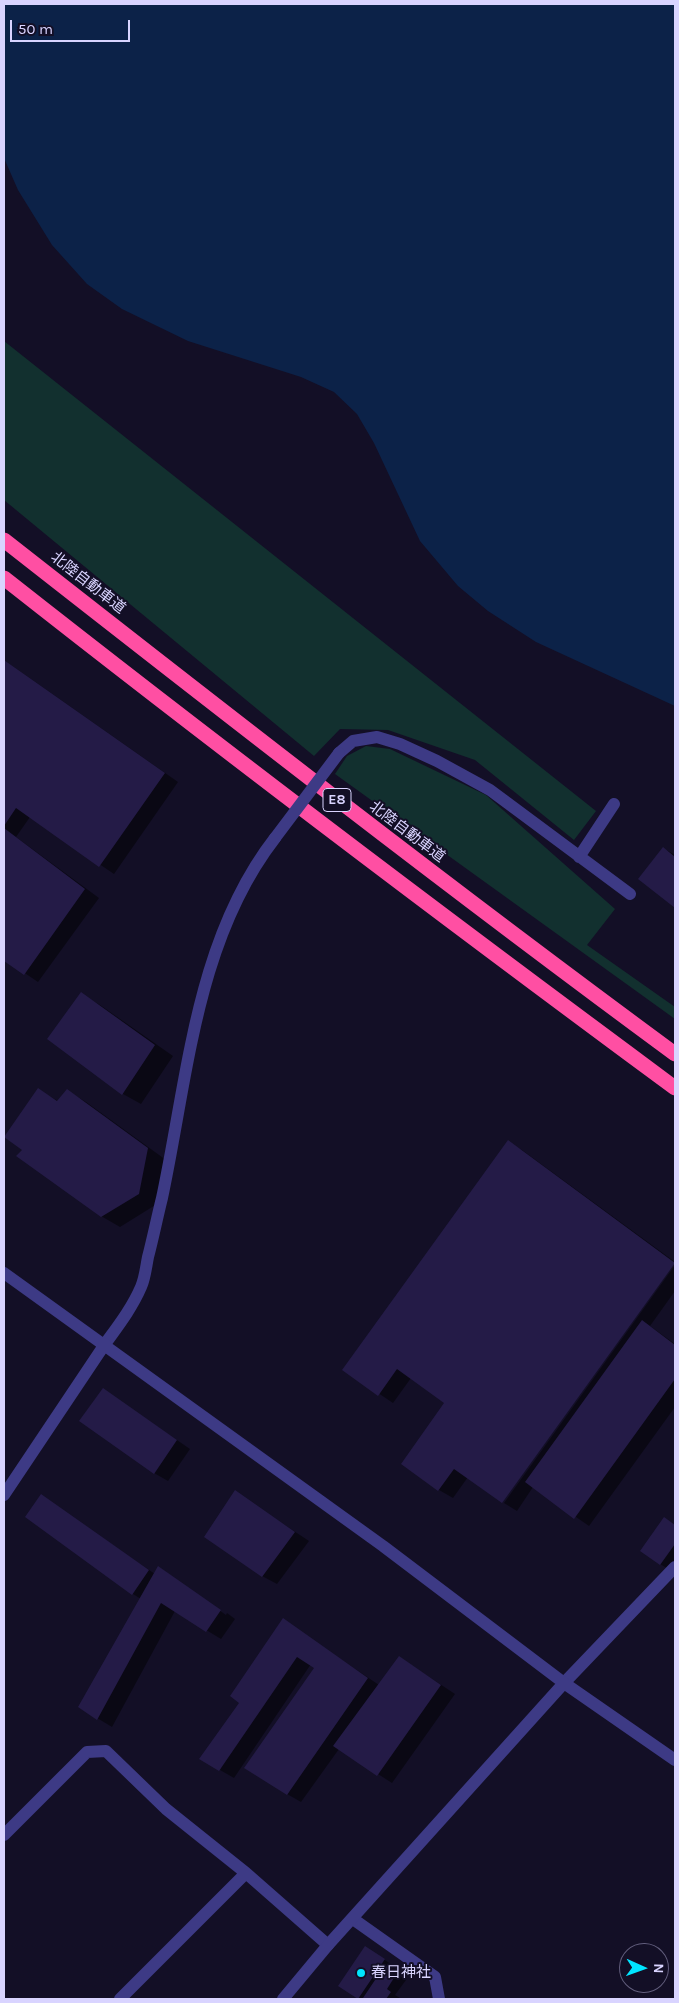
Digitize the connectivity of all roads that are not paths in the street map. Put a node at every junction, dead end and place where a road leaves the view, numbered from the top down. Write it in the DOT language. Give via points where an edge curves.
graph roads {
  1 [pos="4,540"];
  2 [pos="4,578"];
  3 [pos="614,804"];
  4 [pos="579,857"];
  5 [pos="630,894"];
  6 [pos="675,1054"];
  7 [pos="675,1088"];
  8 [pos="4,1273"];
  9 [pos="105,1344"];
  10 [pos="4,1495"];
  11 [pos="675,1567"];
  12 [pos="564,1684"];
  13 [pos="675,1760"];
  14 [pos="4,1835"];
  15 [pos="246,1873"];
  16 [pos="354,1919"];
  17 [pos="328,1945"];
  18 [pos="120,1999"];
  19 [pos="283,1999"];
  20 [pos="439,1999"];
  1 -- 6 [label="highway, 北陸自動車道 / E8" via="501,926"];
  2 -- 7 [label="highway, E8" via="285,796"];
  3 -- 4 [label="street"];
  4 -- 5 [label="street"];
  4 -- 9 [label="street, bridge" via="490,790 400,744 377,737 353,741 339,753 261,856 235,900 214,954 197,1015 172,1151 141,1286"];
  8 -- 9 [label="street"];
  9 -- 10 [label="street"];
  9 -- 12 [label="street" via="383,1546"];
  11 -- 12 [label="street"];
  12 -- 13 [label="street"];
  12 -- 16 [label="street"];
  14 -- 15 [label="street" via="87,1752 106,1750 166,1809"];
  15 -- 17 [label="street"];
  15 -- 18 [label="street"];
  16 -- 17 [label="street"];
  16 -- 20 [label="street" via="435,1977"];
  17 -- 19 [label="street"];
}
